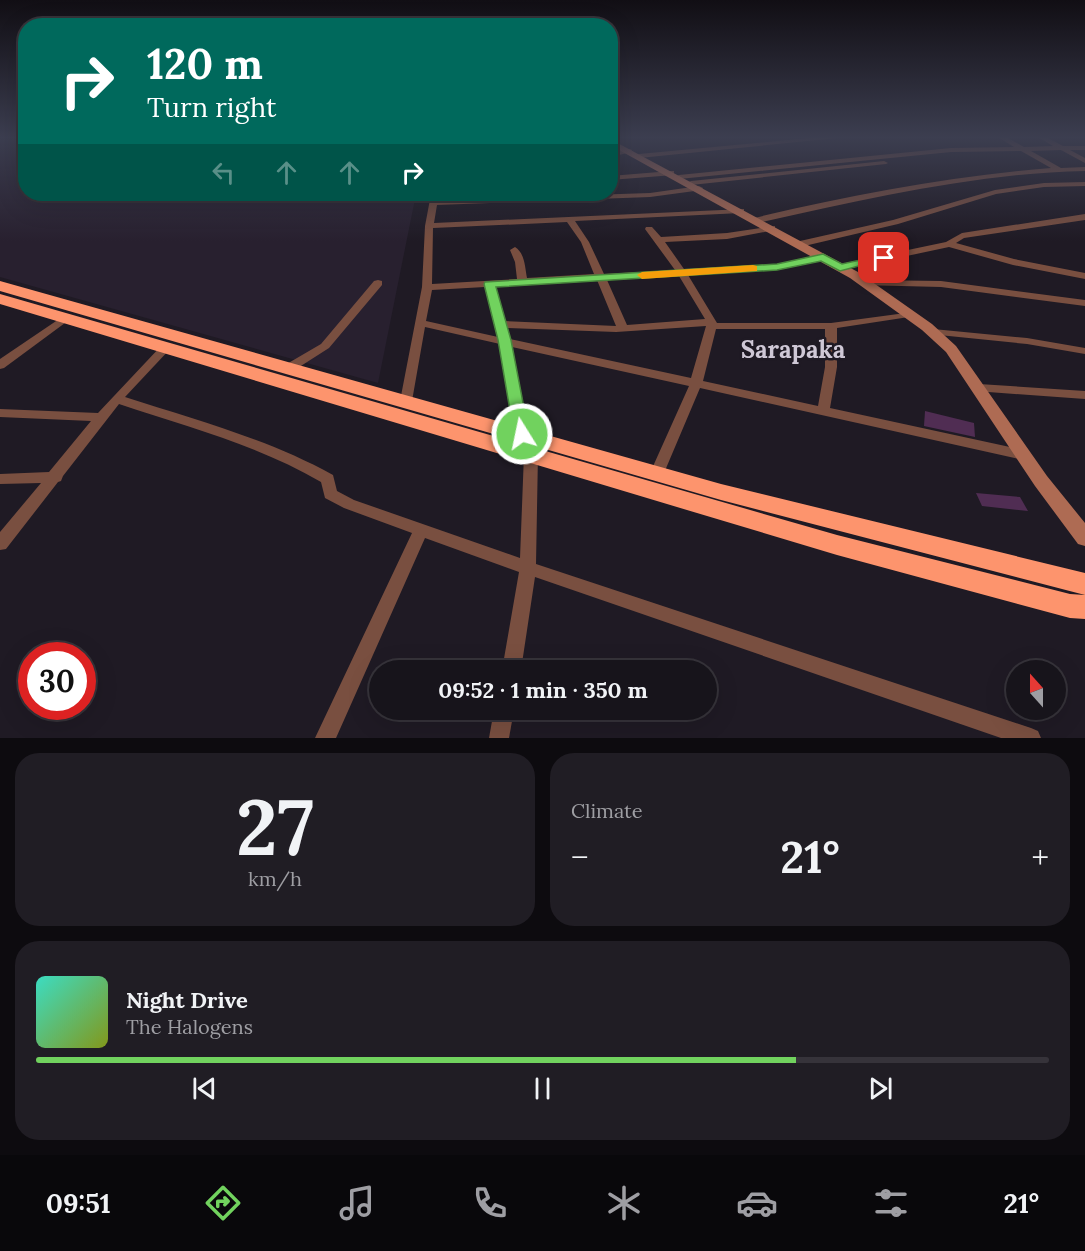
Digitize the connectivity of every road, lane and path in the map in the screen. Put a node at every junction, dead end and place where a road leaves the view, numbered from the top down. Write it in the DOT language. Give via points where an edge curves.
graph roads {
  1 [pos="668,171"];
  2 [pos="755,171"];
  3 [pos="782,171"];
  4 [pos="1042,171"];
  5 [pos="618,178"];
  6 [pos="685,180"];
  7 [pos="1085,184"];
  8 [pos="618,195"];
  9 [pos="433,201"];
  10 [pos="741,211"];
  11 [pos="1085,217"];
  12 [pos="757,219"];
  13 [pos="570,220"];
  14 [pos="429,226"];
  15 [pos="772,228"];
  16 [pos="649,229"];
  17 [pos="659,240"];
  18 [pos="800,244"];
  19 [pos="949,244"];
  20 [pos="514,250"];
  21 [pos="823,257"];
  22 [pos="840,267"];
  23 [pos="682,273"];
  24 [pos="1085,276"];
  25 [pos="601,278"];
  26 [pos="522,282"];
  27 [pos="378,283"];
  28 [pos="865,283"];
  29 [pos="489,284"];
  30 [pos="0,286"];
  31 [pos="427,286"];
  32 [pos="0,300"];
  33 [pos="1085,303"];
  34 [pos="909,314"];
  35 [pos="65,318"];
  36 [pos="420,323"];
  37 [pos="500,324"];
  38 [pos="711,324"];
  39 [pos="831,326"];
  40 [pos="623,328"];
  41 [pos="933,332"];
  42 [pos="505,340"];
  43 [pos="166,347"];
  44 [pos="1085,351"];
  45 [pos="0,365"];
  46 [pos="289,368"];
  47 [pos="696,384"];
  48 [pos="979,388"];
  49 [pos="1085,395"];
  50 [pos="116,399"];
  51 [pos="406,401"];
  52 [pos="823,411"];
  53 [pos="0,413"];
  54 [pos="102,417"];
  55 [pos="522,434"];
  56 [pos="531,454"];
  57 [pos="1024,455"];
  58 [pos="657,473"];
  59 [pos="56,477"];
  60 [pos="0,479"];
  61 [pos="421,530"];
  62 [pos="3,536"];
  63 [pos="1085,538"];
  64 [pos="528,568"];
  65 [pos="1085,584"];
  66 [pos="1085,607"];
  67 [pos="513,660"];
  68 [pos="503,720"];
  69 [pos="1026,737"];
  70 [pos="325,738"];
  71 [pos="500,738"];
  1 -- 6 [label="main road"];
  2 -- 6 [label="street"];
  3 -- 6 [label="street"];
  4 -- 12 [label="street" via="878,195"];
  5 -- 6 [label="street"];
  6 -- 8 [label="street" via="650,195"];
  6 -- 10 [label="main road"];
  7 -- 18 [label="street" via="995,192 895,222"];
  9 -- 14 [label="street"];
  10 -- 12 [label="main road"];
  10 -- 13 [label="street"];
  11 -- 19 [label="street" via="962,236"];
  12 -- 15 [label="main road"];
  13 -- 14 [label="street"];
  13 -- 25 [label="street"];
  14 -- 31 [label="street"];
  15 -- 17 [label="street" via="727,236"];
  15 -- 18 [label="main road"];
  16 -- 17 [label="street"];
  17 -- 23 [label="street"];
  18 -- 21 [label="main road"];
  19 -- 22 [label="street"];
  19 -- 24 [label="street"];
  20 -- 26 [label="street"];
  21 -- 22 [label="main road"];
  21 -- 23 [label="street" via="777,267"];
  22 -- 28 [label="main road"];
  23 -- 25 [label="street"];
  23 -- 38 [label="street"];
  25 -- 26 [label="street"];
  25 -- 40 [label="street"];
  26 -- 29 [label="street"];
  27 -- 46 [label="street" via="326,346"];
  28 -- 33 [label="street" via="941,285"];
  28 -- 34 [label="main road"];
  29 -- 31 [label="street"];
  29 -- 37 [label="street"];
  30 -- 46 [label="highway"];
  31 -- 36 [label="street"];
  32 -- 35 [label="highway"];
  34 -- 39 [label="street"];
  34 -- 41 [label="main road"];
  35 -- 43 [label="highway"];
  35 -- 45 [label="street"];
  36 -- 42 [label="street"];
  36 -- 51 [label="street"];
  37 -- 40 [label="street"];
  37 -- 42 [label="street"];
  38 -- 39 [label="street"];
  38 -- 40 [label="street"];
  38 -- 47 [label="street"];
  39 -- 52 [label="street" via="831,367"];
  41 -- 44 [label="street"];
  41 -- 48 [label="main road" via="951,349"];
  42 -- 47 [label="street"];
  42 -- 55 [label="street"];
  43 -- 50 [label="street"];
  43 -- 56 [label="highway"];
  46 -- 51 [label="highway"];
  47 -- 52 [label="street"];
  47 -- 58 [label="street"];
  48 -- 49 [label="street"];
  48 -- 57 [label="main road"];
  50 -- 54 [label="street"];
  50 -- 61 [label="street" via="303,463 328,479 330,494 338,499"];
  51 -- 55 [label="highway"];
  52 -- 57 [label="street"];
  53 -- 54 [label="street"];
  54 -- 59 [label="street"];
  55 -- 58 [label="highway"];
  56 -- 64 [label="street"];
  56 -- 66 [label="highway" via="837,544"];
  57 -- 63 [label="main road"];
  58 -- 65 [label="highway"];
  59 -- 60 [label="street"];
  59 -- 62 [label="street"];
  61 -- 64 [label="street"];
  61 -- 70 [label="street"];
  64 -- 67 [label="street"];
  64 -- 69 [label="street"];
  68 -- 71 [label="street"];
}
